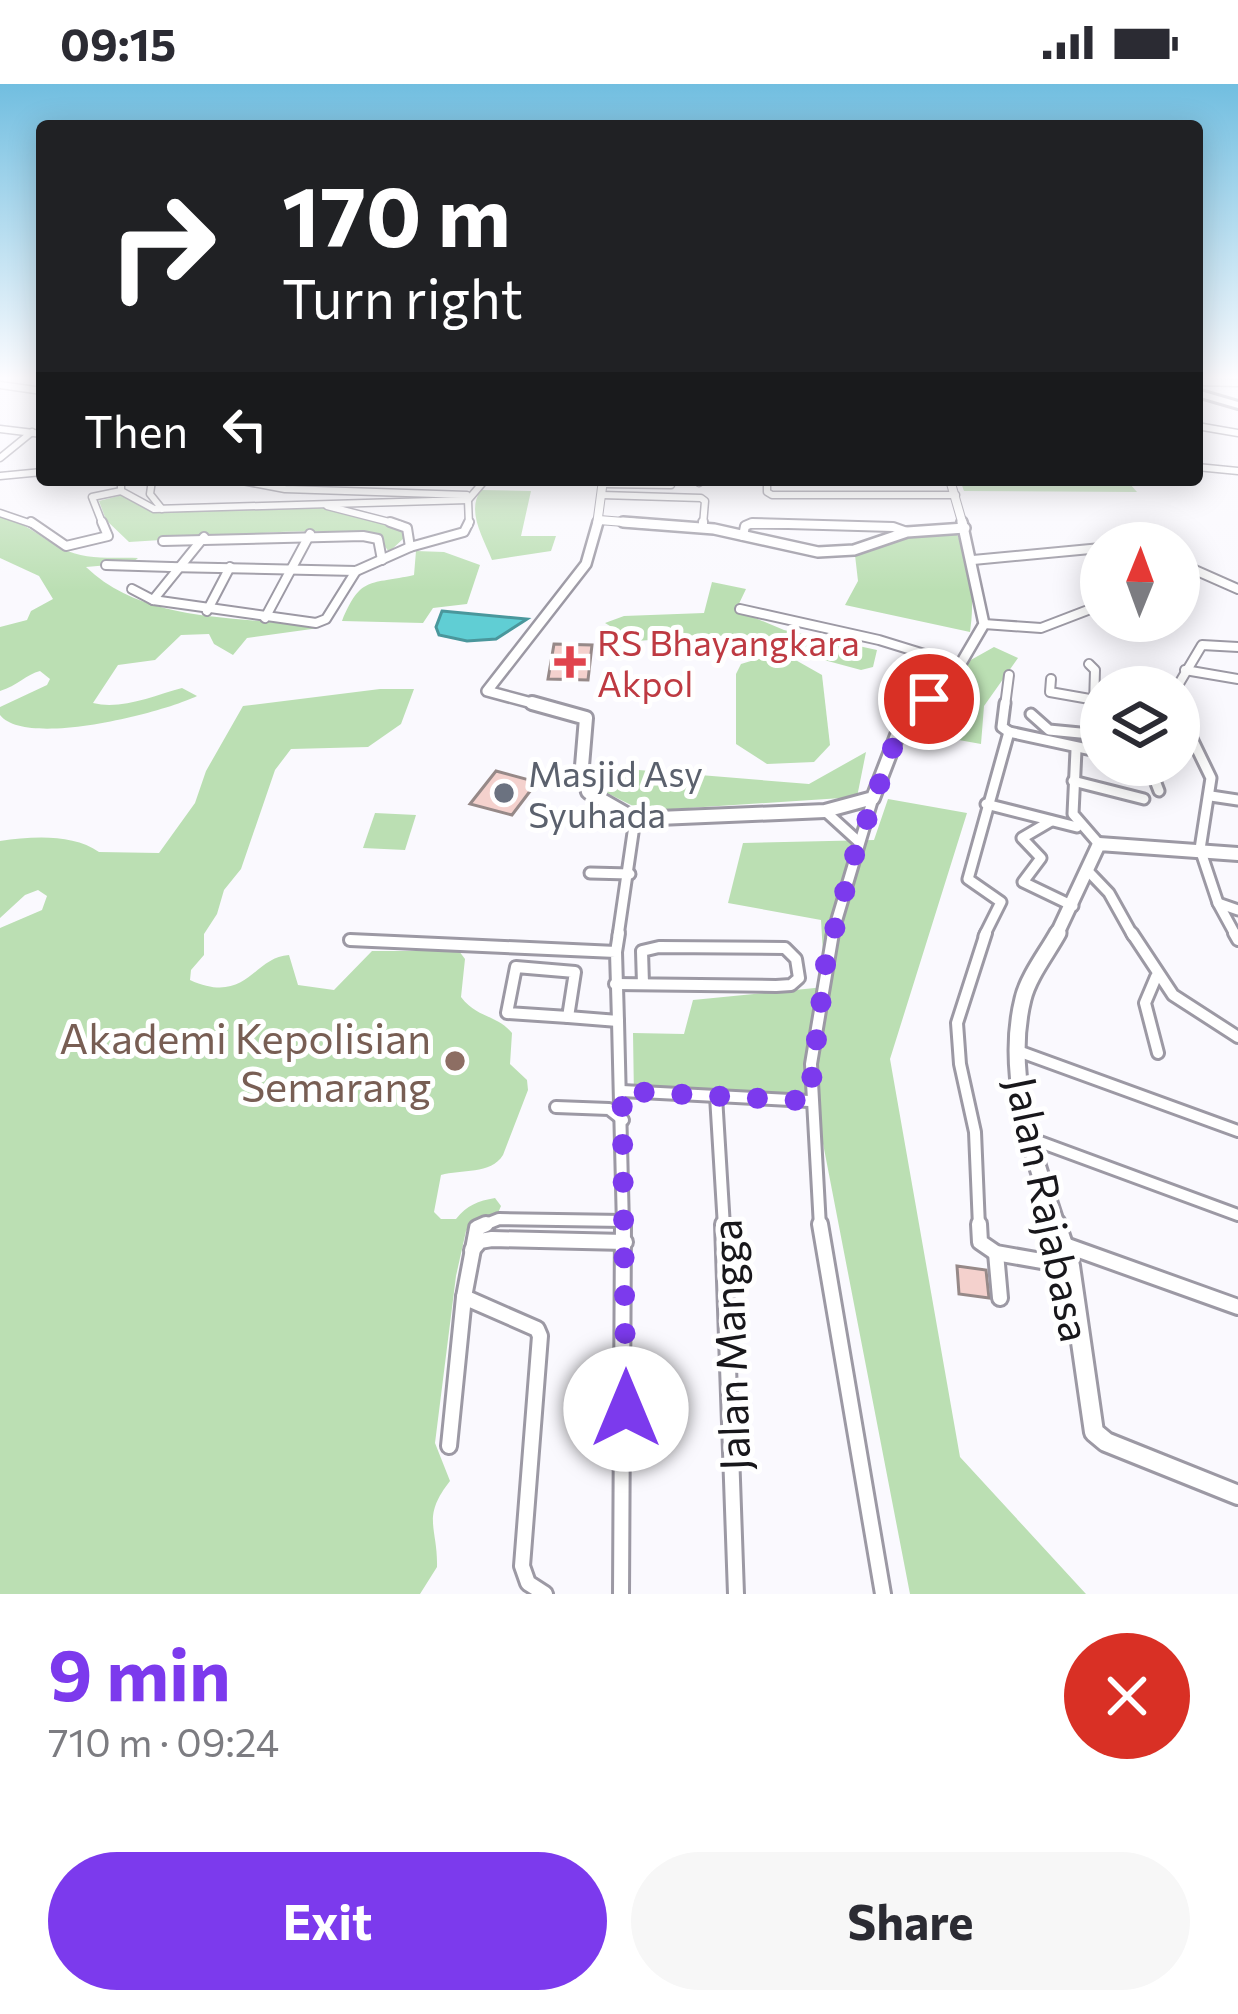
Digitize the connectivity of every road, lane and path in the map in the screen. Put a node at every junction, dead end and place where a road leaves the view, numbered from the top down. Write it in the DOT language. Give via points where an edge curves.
graph roads {
  1 [pos="1203,465"];
  2 [pos="1238,471"];
  3 [pos="36,472"];
  4 [pos="0,476"];
  5 [pos="121,486"];
  6 [pos="151,486"];
  7 [pos="269,486"];
  8 [pos="480,486"];
  9 [pos="602,486"];
  10 [pos="767,486"];
  11 [pos="952,486"];
  12 [pos="121,491"];
  13 [pos="789,495"];
  14 [pos="956,495"];
  15 [pos="470,498"];
  16 [pos="311,501"];
  17 [pos="161,509"];
  18 [pos="0,513"];
  19 [pos="599,520"];
  20 [pos="791,524"];
  21 [pos="703,528"];
  22 [pos="965,528"];
  23 [pos="907,532"];
  24 [pos="310,534"];
  25 [pos="743,536"];
  26 [pos="204,538"];
  27 [pos="164,541"];
  28 [pos="410,548"];
  29 [pos="1080,550"];
  30 [pos="382,560"];
  31 [pos="973,560"];
  32 [pos="106,566"];
  33 [pos="182,567"];
  34 [pos="234,568"];
  35 [pos="296,569"];
  36 [pos="356,571"];
  37 [pos="1200,572"];
  38 [pos="132,589"];
  39 [pos="1238,589"];
  40 [pos="153,600"];
  41 [pos="740,609"];
  42 [pos="207,610"];
  43 [pos="1080,613"];
  44 [pos="265,618"];
  45 [pos="984,624"];
  46 [pos="1238,647"];
  47 [pos="960,665"];
  48 [pos="1188,666"];
  49 [pos="1200,673"];
  50 [pos="1009,675"];
  51 [pos="1238,679"];
  52 [pos="1052,680"];
  53 [pos="1080,697"];
  54 [pos="1031,714"];
  55 [pos="1080,731"];
  56 [pos="1009,732"];
  57 [pos="1076,750"];
  58 [pos="1080,750"];
  59 [pos="1200,751"];
  60 [pos="1073,781"];
  61 [pos="1157,786"];
  62 [pos="1159,791"];
  63 [pos="1211,796"];
  64 [pos="873,798"];
  65 [pos="1144,799"];
  66 [pos="1238,800"];
  67 [pos="986,804"];
  68 [pos="826,811"];
  69 [pos="635,819"];
  70 [pos="1051,820"];
  71 [pos="1077,827"];
  72 [pos="859,842"];
  73 [pos="1099,844"];
  74 [pos="1200,849"];
  75 [pos="1238,854"];
  76 [pos="1088,871"];
  77 [pos="590,873"];
  78 [pos="630,874"];
  79 [pos="1218,903"];
  80 [pos="1073,906"];
  81 [pos="1238,910"];
  82 [pos="1236,935"];
  83 [pos="350,940"];
  84 [pos="616,952"];
  85 [pos="796,959"];
  86 [pos="826,961"];
  87 [pos="1156,977"];
  88 [pos="615,984"];
  89 [pos="643,984"];
  90 [pos="568,1018"];
  91 [pos="617,1021"];
  92 [pos="1238,1037"];
  93 [pos="1017,1051"];
  94 [pos="1158,1053"];
  95 [pos="622,1091"];
  96 [pos="716,1096"];
  97 [pos="809,1101"];
  98 [pos="556,1107"];
  99 [pos="623,1120"];
  100 [pos="1238,1131"];
  101 [pos="1028,1137"];
  102 [pos="1238,1215"];
  103 [pos="624,1221"];
  104 [pos="625,1242"];
  105 [pos="1064,1245"];
  106 [pos="996,1252"];
  107 [pos="470,1255"];
  108 [pos="1070,1266"];
  109 [pos="464,1297"];
  110 [pos="1000,1298"];
  111 [pos="1238,1307"];
  112 [pos="449,1446"];
  113 [pos="1238,1495"];
  114 [pos="621,1589"];
  115 [pos="545,1594"];
  116 [pos="736,1594"];
  117 [pos="883,1594"];
  1 -- 2 [label="street"];
  3 -- 4 [label="street"];
  5 -- 12 [label="street"];
  6 -- 17 [label="street"];
  7 -- 15 [label="street"];
  8 -- 15 [label="street"];
  9 -- 19 [label="street"];
  9 -- 21 [label="street" via="704,499"];
  10 -- 13 [label="street" via="768,494"];
  11 -- 14 [label="street"];
  12 -- 17 [label="street"];
  12 -- 18 [label="street" via="92,497 108,536 66,545 27,519"];
  13 -- 14 [label="street"];
  13 -- 20 [label="street"];
  14 -- 22 [label="street"];
  15 -- 16 [label="street"];
  15 -- 28 [label="street" via="464,532"];
  16 -- 17 [label="street"];
  16 -- 28 [label="street" via="400,524"];
  19 -- 21 [label="street"];
  19 -- 69 [label="street" via="586,564 487,691 582,714 588,792"];
  20 -- 23 [label="street"];
  20 -- 25 [label="street" via="747,524"];
  21 -- 25 [label="street"];
  22 -- 23 [label="street"];
  22 -- 31 [label="street"];
  23 -- 25 [label="street" via="836,552"];
  24 -- 26 [label="street"];
  24 -- 30 [label="street" via="378,539"];
  24 -- 35 [label="street"];
  26 -- 27 [label="street"];
  26 -- 33 [label="street"];
  28 -- 30 [label="street"];
  29 -- 31 [label="street"];
  30 -- 36 [label="street"];
  31 -- 45 [label="street"];
  32 -- 33 [label="street"];
  33 -- 34 [label="street"];
  33 -- 40 [label="street"];
  34 -- 35 [label="street"];
  34 -- 42 [label="street"];
  35 -- 36 [label="street"];
  35 -- 44 [label="street"];
  36 -- 44 [label="street" via="321,622"];
  37 -- 39 [label="street"];
  38 -- 40 [label="street"];
  40 -- 42 [label="street"];
  41 -- 47 [label="street"];
  42 -- 44 [label="street"];
  43 -- 45 [label="street" via="1041,628"];
  45 -- 47 [label="street"];
  46 -- 48 [label="street" via="1202,645"];
  47 -- 64 [label="street" via="898,733"];
  49 -- 51 [label="street"];
  50 -- 56 [label="street" via="1002,727"];
  52 -- 53 [label="street" via="1050,692"];
  54 -- 55 [label="street" via="1048,730"];
  56 -- 57 [label="street"];
  56 -- 67 [label="street"];
  57 -- 58 [label="street"];
  57 -- 60 [label="street"];
  59 -- 63 [label="street"];
  60 -- 65 [label="street"];
  60 -- 71 [label="street"];
  61 -- 62 [label="street"];
  63 -- 66 [label="street"];
  63 -- 74 [label="street"];
  64 -- 68 [label="street"];
  64 -- 72 [label="street"];
  67 -- 70 [label="street"];
  67 -- 106 [label="street" via="968,879 1001,908 961,998 958,1044 975,1132 980,1242"];
  68 -- 69 [label="street"];
  68 -- 72 [label="street"];
  69 -- 78 [label="street"];
  70 -- 71 [label="street"];
  70 -- 80 [label="street" via="1022,838 1041,858 1023,882"];
  71 -- 73 [label="street"];
  72 -- 86 [label="street"];
  73 -- 74 [label="street"];
  73 -- 76 [label="street, Jalan Rajabasa"];
  74 -- 75 [label="street"];
  74 -- 79 [label="street"];
  76 -- 80 [label="street, Jalan Rajabasa"];
  76 -- 87 [label="street" via="1106,885"];
  77 -- 78 [label="street"];
  78 -- 84 [label="street"];
  79 -- 81 [label="street"];
  79 -- 82 [label="street"];
  80 -- 93 [label="street, Jalan Rajabasa" via="1023,996"];
  83 -- 84 [label="street"];
  84 -- 88 [label="street"];
  85 -- 86 [label="street"];
  85 -- 89 [label="street" via="799,978 791,985"];
  85 -- 89 [label="street" via="775,946 646,948"];
  86 -- 97 [label="street"];
  87 -- 92 [label="street" via="1182,1007"];
  87 -- 94 [label="street" via="1144,1003"];
  88 -- 89 [label="street"];
  88 -- 91 [label="street"];
  90 -- 90 [label="street" via="505,1011 516,968 575,972"];
  90 -- 91 [label="street"];
  91 -- 95 [label="street"];
  93 -- 100 [label="street"];
  93 -- 101 [label="street, Jalan Rajabasa"];
  95 -- 96 [label="street"];
  95 -- 99 [label="street"];
  96 -- 97 [label="street"];
  96 -- 116 [label="street, Jalan Mangga"];
  97 -- 117 [label="street" via="836,1329"];
  98 -- 99 [label="street" via="609,1109"];
  99 -- 103 [label="street"];
  101 -- 102 [label="street"];
  101 -- 105 [label="street, Jalan Rajabasa"];
  103 -- 104 [label="street"];
  103 -- 107 [label="street" via="484,1222"];
  104 -- 107 [label="street" via="492,1239"];
  104 -- 114 [label="street"];
  105 -- 108 [label="street, Jalan Rajabasa"];
  105 -- 111 [label="street"];
  106 -- 108 [label="street"];
  106 -- 110 [label="street"];
  107 -- 109 [label="street"];
  108 -- 113 [label="street, Jalan Rajabasa" via="1089,1422 1106,1442"];
  109 -- 112 [label="street"];
  109 -- 115 [label="street" via="540,1336 522,1566 528,1583"];
}
